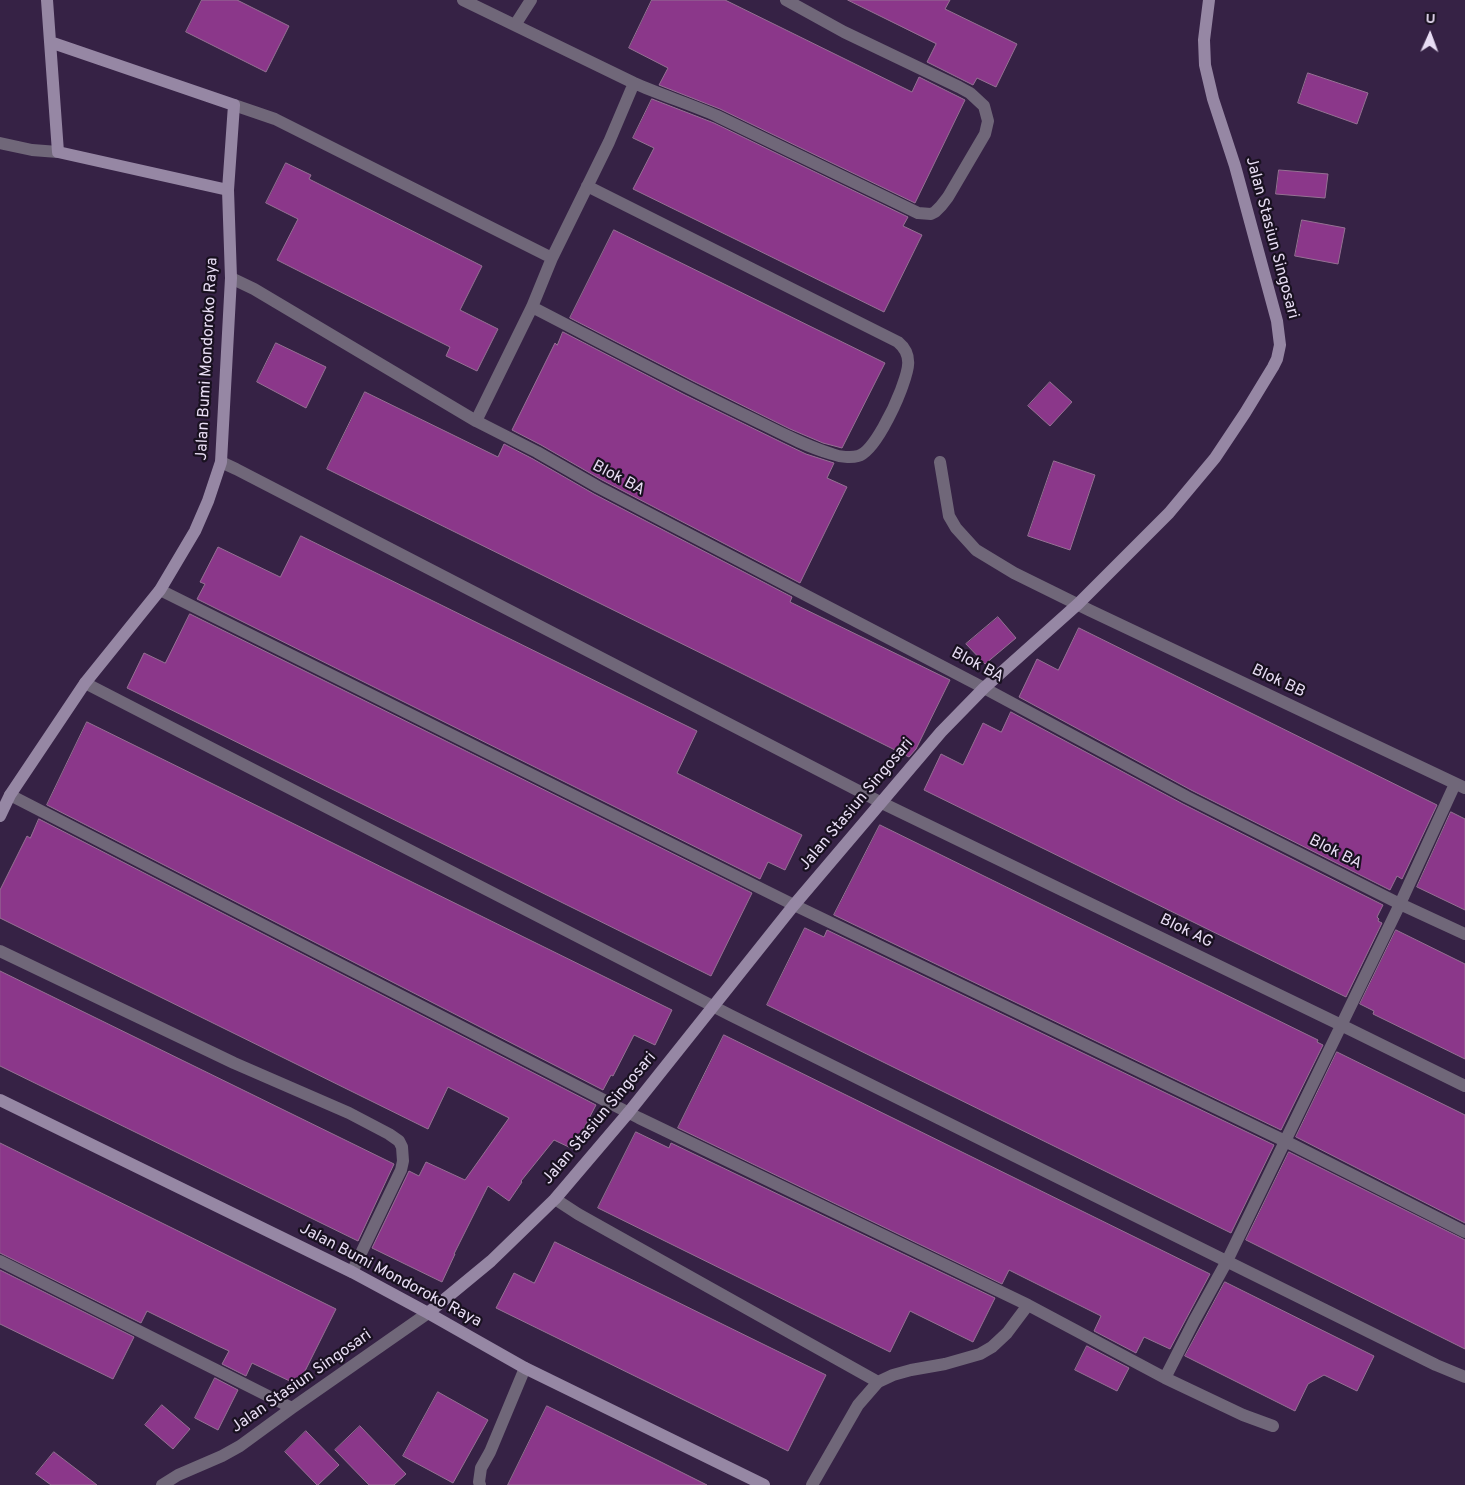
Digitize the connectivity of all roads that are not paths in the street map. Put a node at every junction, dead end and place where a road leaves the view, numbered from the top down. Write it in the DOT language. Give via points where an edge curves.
graph roads {
  1 [pos="47,0"];
  2 [pos="463,0"];
  3 [pos="531,0"];
  4 [pos="786,0"];
  5 [pos="1209,0"];
  6 [pos="515,25"];
  7 [pos="50,42"];
  8 [pos="634,83"];
  9 [pos="234,104"];
  10 [pos="0,143"];
  11 [pos="58,152"];
  12 [pos="588,186"];
  13 [pos="228,190"];
  14 [pos="552,258"];
  15 [pos="231,278"];
  16 [pos="532,307"];
  17 [pos="476,421"];
  18 [pos="221,462"];
  19 [pos="940,462"];
  20 [pos="160,590"];
  21 [pos="1078,604"];
  22 [pos="85,683"];
  23 [pos="984,688"];
  24 [pos="1460,786"];
  25 [pos="10,795"];
  26 [pos="887,805"];
  27 [pos="0,816"];
  28 [pos="1400,904"];
  29 [pos="794,905"];
  30 [pos="1465,934"];
  31 [pos="0,951"];
  32 [pos="713,1006"];
  33 [pos="1342,1025"];
  34 [pos="1465,1086"];
  35 [pos="0,1100"];
  36 [pos="629,1112"];
  37 [pos="1285,1141"];
  38 [pos="554,1199"];
  39 [pos="1465,1232"];
  40 [pos="0,1261"];
  41 [pos="1227,1261"];
  42 [pos="352,1272"];
  43 [pos="1028,1305"];
  44 [pos="428,1313"];
  45 [pos="525,1368"];
  46 [pos="1465,1377"];
  47 [pos="1165,1378"];
  48 [pos="878,1382"];
  49 [pos="292,1408"];
  50 [pos="1272,1426"];
  51 [pos="162,1485"];
  52 [pos="480,1485"];
  53 [pos="764,1485"];
  54 [pos="812,1485"];
  1 -- 7 [label="street"];
  2 -- 6 [label="street"];
  3 -- 6 [label="street"];
  4 -- 8 [label="street" via="844,32 959,87 984,106 988,121 985,134 948,197 935,212 918,212 718,116"];
  5 -- 21 [label="street, Jalan Stasiun Singosari" via="1204,40 1205,65 1277,321 1280,345 1277,359 1215,458 1170,514"];
  6 -- 8 [label="street"];
  7 -- 9 [label="street"];
  7 -- 11 [label="street"];
  8 -- 12 [label="street"];
  9 -- 13 [label="street, Jalan Bumi Mondoroko Raya"];
  9 -- 14 [label="street" via="275,119"];
  10 -- 11 [label="street"];
  11 -- 13 [label="street"];
  12 -- 14 [label="street"];
  12 -- 16 [label="street" via="898,342 906,348 908,355 906,376 898,396 879,436 862,456 834,455 718,402"];
  13 -- 15 [label="street, Jalan Bumi Mondoroko Raya"];
  14 -- 16 [label="street"];
  15 -- 17 [label="street, Blok BA"];
  15 -- 18 [label="street, Jalan Bumi Mondoroko Raya"];
  16 -- 17 [label="street"];
  17 -- 23 [label="street, Blok BA"];
  18 -- 20 [label="street, Jalan Bumi Mondoroko Raya" via="195,531"];
  18 -- 26 [label="street, Blok AG"];
  19 -- 21 [label="street, Blok BB" via="949,516 976,550"];
  20 -- 22 [label="street, Jalan Bumi Mondoroko Raya"];
  20 -- 29 [label="street"];
  21 -- 23 [label="street, Jalan Stasiun Singosari"];
  21 -- 24 [label="street, Blok BB"];
  22 -- 25 [label="street, Jalan Bumi Mondoroko Raya"];
  22 -- 32 [label="street"];
  23 -- 26 [label="street, Jalan Stasiun Singosari" via="941,732"];
  23 -- 28 [label="street, Blok BA" via="1187,797"];
  24 -- 28 [label="street"];
  25 -- 27 [label="street, Jalan Bumi Mondoroko Raya"];
  25 -- 36 [label="street"];
  26 -- 29 [label="street, Jalan Stasiun Singosari"];
  26 -- 33 [label="street, Blok AG"];
  28 -- 30 [label="street, Blok BA"];
  28 -- 33 [label="street"];
  29 -- 32 [label="street, Jalan Stasiun Singosari"];
  29 -- 37 [label="street"];
  31 -- 42 [label="street" via="234,1063 349,1112 399,1141 403,1161 401,1170"];
  32 -- 36 [label="street, Jalan Stasiun Singosari"];
  32 -- 41 [label="street"];
  33 -- 34 [label="street, Blok AG"];
  33 -- 37 [label="street"];
  35 -- 42 [label="street, Jalan Bumi Mondoroko Raya"];
  36 -- 38 [label="street, Jalan Stasiun Singosari"];
  36 -- 43 [label="street"];
  37 -- 39 [label="street"];
  37 -- 41 [label="street"];
  38 -- 44 [label="street, Jalan Stasiun Singosari" via="491,1261"];
  38 -- 48 [label="street"];
  40 -- 49 [label="street"];
  41 -- 46 [label="street"];
  41 -- 47 [label="street"];
  42 -- 44 [label="street, Jalan Bumi Mondoroko Raya"];
  43 -- 47 [label="street"];
  43 -- 48 [label="street" via="1008,1333 992,1348 945,1364 893,1374"];
  44 -- 45 [label="street, Jalan Bumi Mondoroko Raya"];
  44 -- 49 [label="street, Jalan Stasiun Singosari"];
  45 -- 52 [label="street" via="481,1468"];
  45 -- 53 [label="street, Jalan Bumi Mondoroko Raya"];
  47 -- 50 [label="street"];
  48 -- 54 [label="street" via="858,1405"];
  49 -- 51 [label="street, Jalan Stasiun Singosari" via="240,1446"];
}
